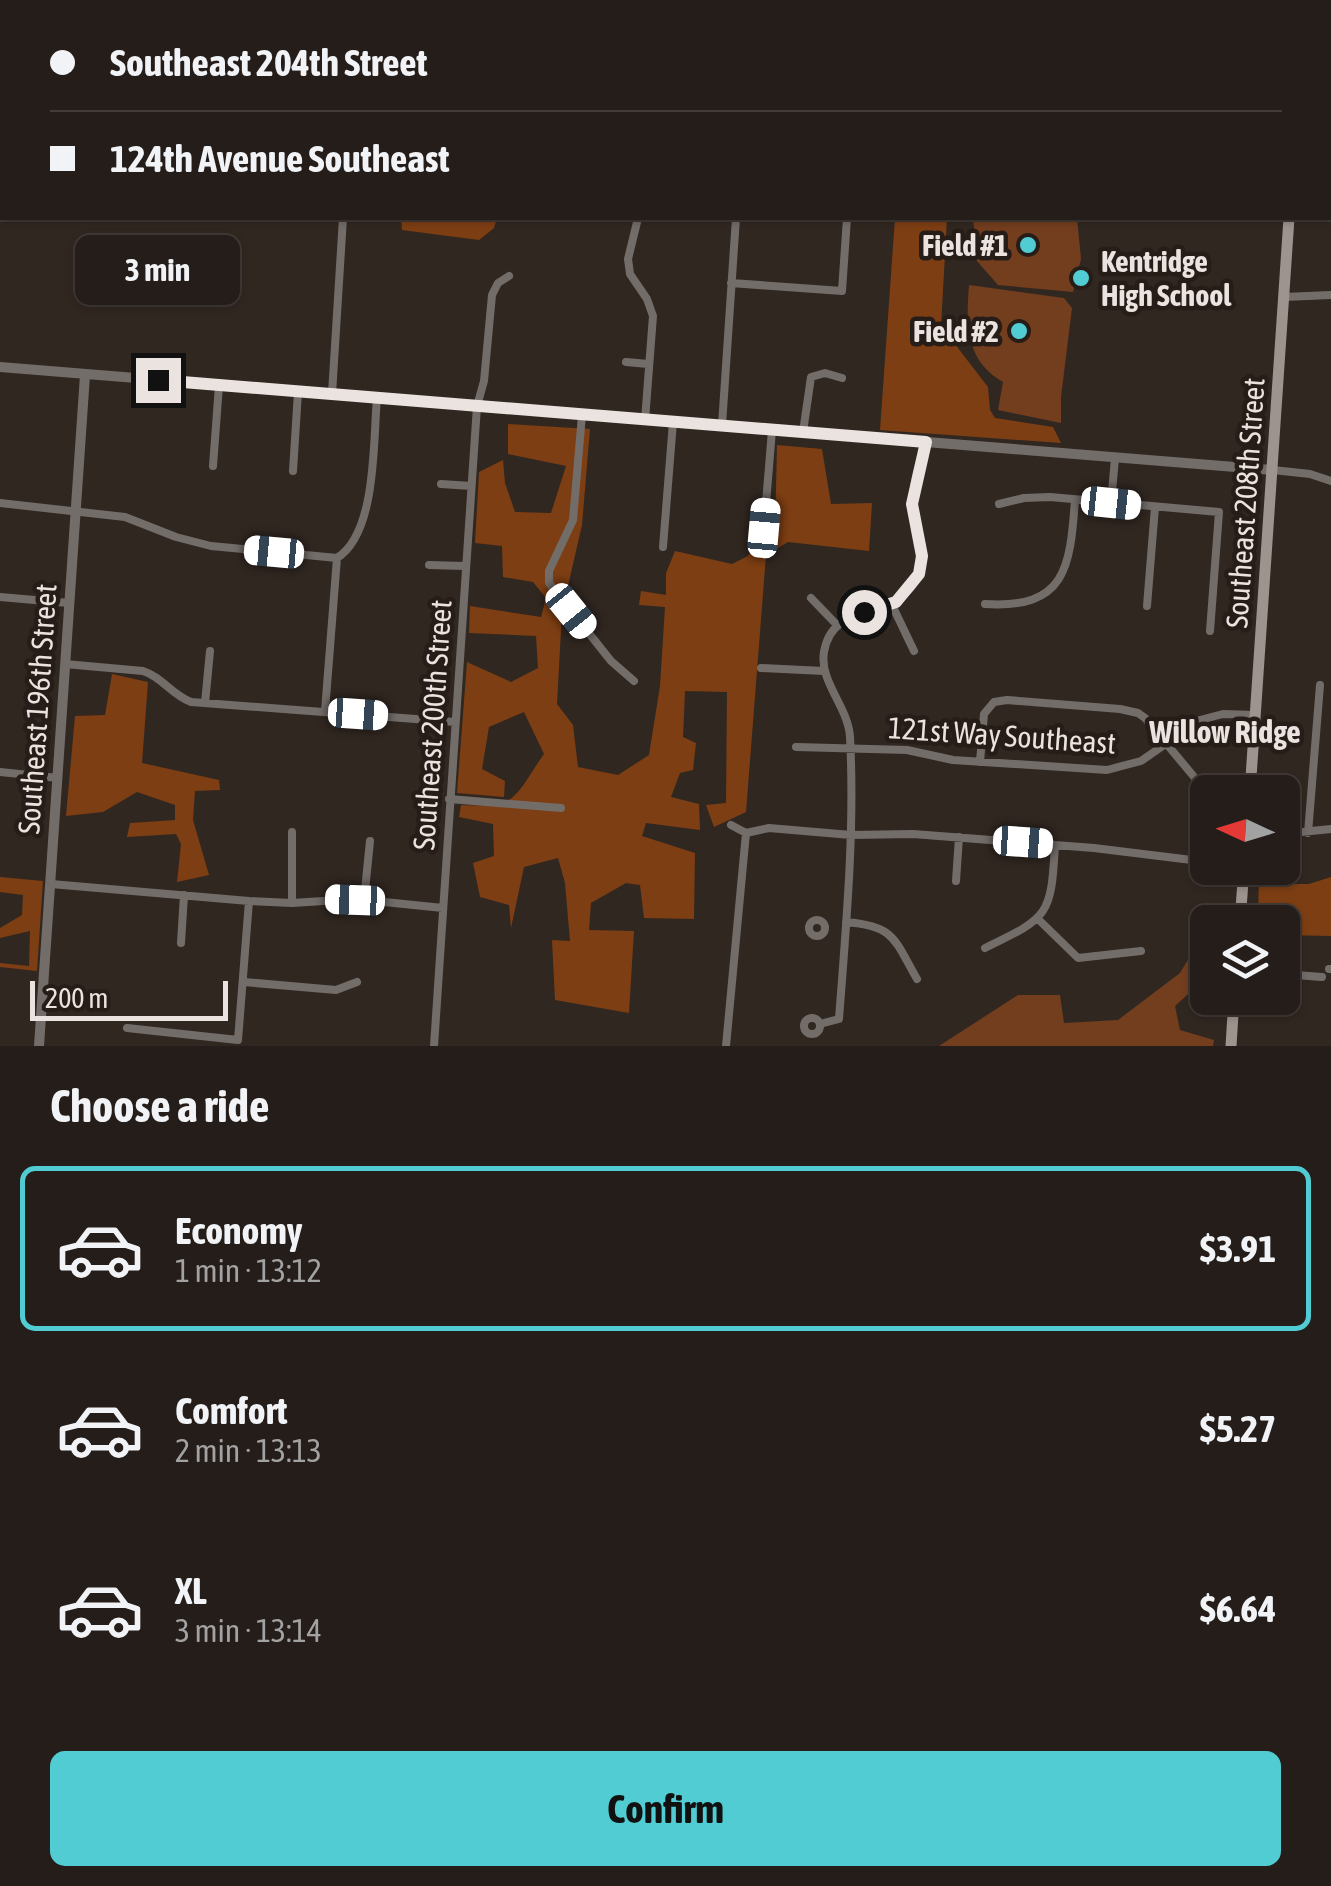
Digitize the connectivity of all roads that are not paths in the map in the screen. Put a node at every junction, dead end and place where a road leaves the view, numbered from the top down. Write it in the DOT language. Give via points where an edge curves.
graph roads {
  1 [pos="343,220"];
  2 [pos="638,220"];
  3 [pos="736,220"];
  4 [pos="847,220"];
  5 [pos="1290,220"];
  6 [pos="510,276"];
  7 [pos="731,283"];
  8 [pos="1331,295"];
  9 [pos="1284,297"];
  10 [pos="626,362"];
  11 [pos="648,364"];
  12 [pos="0,368"];
  13 [pos="86,375"];
  14 [pos="842,378"];
  15 [pos="219,386"];
  16 [pos="298,392"];
  17 [pos="332,394"];
  18 [pos="377,398"];
  19 [pos="477,406"];
  20 [pos="582,414"];
  21 [pos="645,420"];
  22 [pos="673,422"];
  23 [pos="722,425"];
  24 [pos="772,430"];
  25 [pos="804,432"];
  26 [pos="926,442"];
  27 [pos="1115,458"];
  28 [pos="213,466"];
  29 [pos="1273,470"];
  30 [pos="293,471"];
  31 [pos="1331,481"];
  32 [pos="441,484"];
  33 [pos="471,486"];
  34 [pos="1075,500"];
  35 [pos="0,503"];
  36 [pos="1111,503"];
  37 [pos="999,504"];
  38 [pos="1154,507"];
  39 [pos="75,510"];
  40 [pos="764,528"];
  41 [pos="663,547"];
  42 [pos="337,558"];
  43 [pos="429,565"];
  44 [pos="465,566"];
  45 [pos="0,598"];
  46 [pos="810,598"];
  47 [pos="70,602"];
  48 [pos="892,604"];
  49 [pos="984,604"];
  50 [pos="1147,606"];
  51 [pos="837,624"];
  52 [pos="1210,632"];
  53 [pos="210,651"];
  54 [pos="914,651"];
  55 [pos="66,664"];
  56 [pos="761,668"];
  57 [pos="824,671"];
  58 [pos="634,682"];
  59 [pos="1320,685"];
  60 [pos="205,703"];
  61 [pos="325,711"];
  62 [pos="1255,715"];
  63 [pos="455,722"];
  64 [pos="1166,744"];
  65 [pos="796,748"];
  66 [pos="850,748"];
  67 [pos="980,762"];
  68 [pos="0,772"];
  69 [pos="1192,775"];
  70 [pos="1251,775"];
  71 [pos="58,778"];
  72 [pos="449,799"];
  73 [pos="560,808"];
  74 [pos="731,825"];
  75 [pos="1331,829"];
  76 [pos="292,832"];
  77 [pos="746,833"];
  78 [pos="1300,833"];
  79 [pos="1308,833"];
  80 [pos="850,835"];
  81 [pos="959,837"];
  82 [pos="370,841"];
  83 [pos="1055,844"];
  84 [pos="1190,860"];
  85 [pos="956,882"];
  86 [pos="51,884"];
  87 [pos="184,895"];
  88 [pos="364,900"];
  89 [pos="249,901"];
  90 [pos="292,903"];
  91 [pos="443,908"];
  92 [pos="1039,920"];
  93 [pos="846,926"];
  94 [pos="824,929"];
  95 [pos="181,943"];
  96 [pos="986,948"];
  97 [pos="1141,951"];
  98 [pos="1300,975"];
  99 [pos="1322,977"];
  100 [pos="918,978"];
  101 [pos="244,982"];
  102 [pos="357,982"];
  103 [pos="1233,1015"];
  104 [pos="820,1024"];
  105 [pos="127,1028"];
  106 [pos="200,1042"];
  107 [pos="39,1046"];
  108 [pos="434,1046"];
  109 [pos="726,1046"];
  110 [pos="1231,1046"];
  1 -- 17 [label="street"];
  2 -- 11 [label="street" via="628,259 653,316"];
  3 -- 7 [label="street"];
  4 -- 7 [label="street" via="842,290"];
  5 -- 9 [label="main road, Southeast 208th Street"];
  6 -- 19 [label="street, Southeast 200th Street" via="492,295"];
  7 -- 23 [label="street"];
  8 -- 9 [label="street"];
  9 -- 29 [label="main road, Southeast 208th Street"];
  10 -- 11 [label="street"];
  11 -- 21 [label="street"];
  12 -- 13 [label="street"];
  13 -- 15 [label="street"];
  13 -- 39 [label="street, Southeast 196th Street"];
  14 -- 25 [label="street" via="811,377"];
  15 -- 16 [label="street"];
  15 -- 28 [label="street"];
  16 -- 17 [label="street"];
  16 -- 30 [label="street"];
  17 -- 18 [label="street"];
  18 -- 19 [label="street"];
  18 -- 42 [label="street" via="364,516"];
  19 -- 20 [label="street"];
  19 -- 33 [label="street, Southeast 200th Street"];
  20 -- 21 [label="street"];
  20 -- 58 [label="street" via="573,520 549,583"];
  21 -- 22 [label="street"];
  22 -- 23 [label="street"];
  22 -- 41 [label="street"];
  23 -- 24 [label="street"];
  24 -- 25 [label="street"];
  24 -- 40 [label="street"];
  25 -- 26 [label="street"];
  26 -- 27 [label="street"];
  26 -- 48 [label="street" via="912,504 922,566"];
  27 -- 29 [label="street"];
  27 -- 36 [label="street"];
  29 -- 31 [label="street"];
  29 -- 62 [label="main road, Southeast 208th Street"];
  32 -- 33 [label="street"];
  33 -- 44 [label="street, Southeast 200th Street"];
  34 -- 36 [label="street"];
  34 -- 37 [label="street" via="1029,497"];
  34 -- 49 [label="street" via="1070,556 1054,587 1025,603"];
  35 -- 39 [label="street"];
  36 -- 38 [label="street"];
  38 -- 50 [label="street"];
  38 -- 52 [label="street" via="1219,512"];
  39 -- 42 [label="street" via="135,520 210,546"];
  39 -- 47 [label="street, Southeast 196th Street"];
  42 -- 61 [label="street"];
  43 -- 44 [label="street"];
  44 -- 63 [label="street, Southeast 200th Street"];
  45 -- 47 [label="street"];
  46 -- 51 [label="street"];
  47 -- 55 [label="street, Southeast 196th Street"];
  48 -- 51 [label="street"];
  48 -- 54 [label="street"];
  51 -- 57 [label="street" via="826,642"];
  53 -- 60 [label="street"];
  55 -- 60 [label="street" via="143,670 183,700"];
  55 -- 71 [label="street, Southeast 196th Street"];
  56 -- 57 [label="street"];
  57 -- 66 [label="street" via="848,718"];
  59 -- 79 [label="street"];
  60 -- 61 [label="street"];
  61 -- 63 [label="street"];
  62 -- 64 [label="street, 121st Way Southeast" via="1209,716"];
  62 -- 70 [label="main road, Southeast 208th Street"];
  63 -- 72 [label="street, Southeast 200th Street"];
  64 -- 67 [label="street, 121st Way Southeast" via="1142,761 1107,770"];
  64 -- 67 [label="street" via="1142,714 1002,700 988,707"];
  64 -- 69 [label="street"];
  65 -- 66 [label="street, 121st Way Southeast"];
  66 -- 67 [label="street, 121st Way Southeast"];
  66 -- 80 [label="street"];
  68 -- 71 [label="street"];
  71 -- 86 [label="street, Southeast 196th Street"];
  72 -- 73 [label="street"];
  72 -- 91 [label="street, Southeast 200th Street"];
  74 -- 77 [label="street"];
  75 -- 79 [label="street"];
  76 -- 90 [label="street"];
  77 -- 80 [label="street" via="769,828"];
  77 -- 109 [label="street"];
  78 -- 79 [label="street"];
  80 -- 81 [label="street"];
  80 -- 93 [label="street"];
  81 -- 83 [label="street"];
  81 -- 85 [label="street"];
  82 -- 88 [label="street"];
  83 -- 84 [label="street"];
  83 -- 92 [label="street" via="1051,894"];
  86 -- 87 [label="street"];
  86 -- 107 [label="street, Southeast 196th Street"];
  87 -- 89 [label="street"];
  87 -- 95 [label="street"];
  88 -- 90 [label="street"];
  88 -- 91 [label="street"];
  89 -- 90 [label="street"];
  89 -- 101 [label="street"];
  91 -- 108 [label="street, Southeast 200th Street"];
  92 -- 96 [label="street"];
  92 -- 97 [label="street" via="1078,958"];
  93 -- 94 [label="street"];
  93 -- 100 [label="street" via="884,928"];
  93 -- 104 [label="street" via="839,1019"];
  98 -- 99 [label="street"];
  101 -- 102 [label="street" via="336,990"];
  101 -- 106 [label="street" via="238,1040"];
  103 -- 110 [label="main road"];
  105 -- 106 [label="street"];
}
